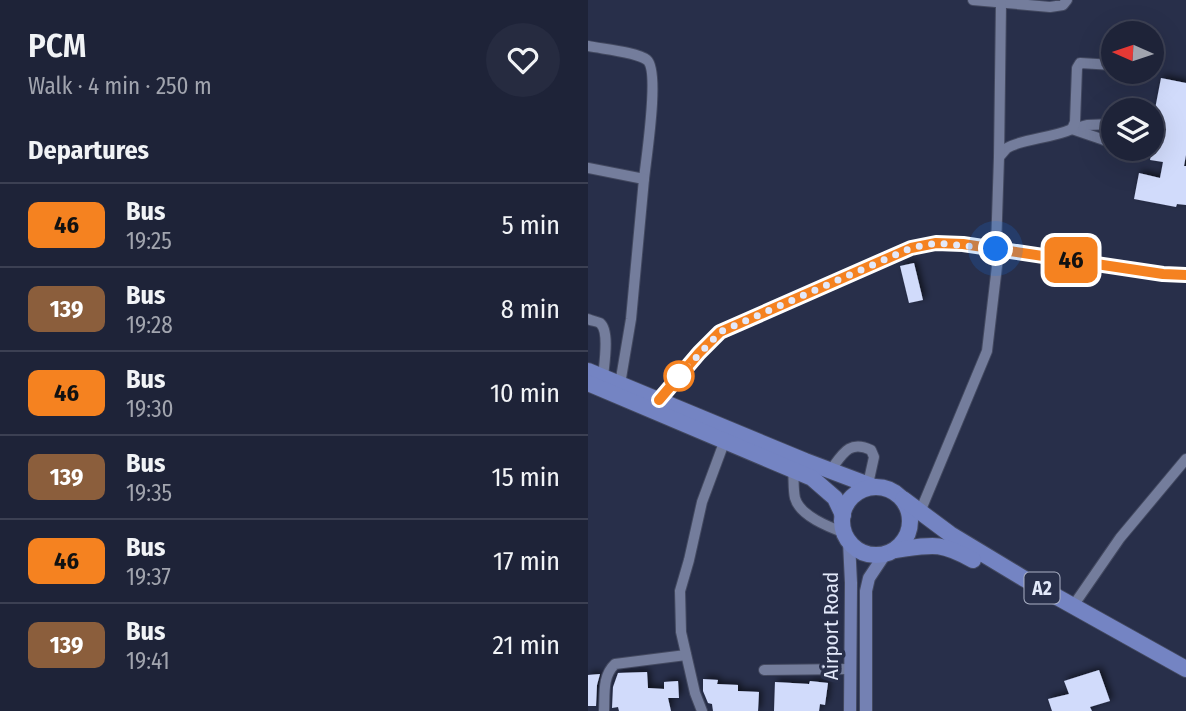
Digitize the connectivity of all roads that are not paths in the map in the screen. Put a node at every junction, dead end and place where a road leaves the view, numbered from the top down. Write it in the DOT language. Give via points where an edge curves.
graph roads {
  1 [pos="973,0"];
  2 [pos="1067,0"];
  3 [pos="1001,3"];
  4 [pos="588,46"];
  5 [pos="1101,65"];
  6 [pos="1101,124"];
  7 [pos="1072,129"];
  8 [pos="1101,139"];
  9 [pos="999,157"];
  10 [pos="588,169"];
  11 [pos="645,179"];
  12 [pos="998,249"];
  13 [pos="1186,275"];
  14 [pos="588,319"];
  15 [pos="593,377"];
  16 [pos="620,384"];
  17 [pos="659,400"];
  18 [pos="725,440"];
  19 [pos="1186,459"];
  20 [pos="793,469"];
  21 [pos="830,471"];
  22 [pos="871,485"];
  23 [pos="903,499"];
  24 [pos="920,512"];
  25 [pos="843,514"];
  26 [pos="847,538"];
  27 [pos="890,552"];
  28 [pos="1073,606"];
  29 [pos="686,654"];
  30 [pos="850,669"];
  31 [pos="1186,669"];
  32 [pos="764,670"];
  33 [pos="1186,681"];
  34 [pos="604,711"];
  35 [pos="702,711"];
  36 [pos="850,711"];
  37 [pos="866,711"];
  1 -- 3 [label="street"];
  2 -- 3 [label="street" via="1051,7"];
  3 -- 9 [label="street"];
  4 -- 11 [label="street" via="635,55 650,64 653,89"];
  5 -- 7 [label="street" via="1080,64 1077,68"];
  6 -- 7 [label="street"];
  7 -- 8 [label="street"];
  7 -- 9 [label="street" via="1020,143"];
  9 -- 12 [label="street"];
  10 -- 11 [label="street"];
  11 -- 16 [label="street"];
  12 -- 13 [label="street"];
  12 -- 17 [label="street" via="936,243 911,248 753,317 720,332"];
  12 -- 24 [label="street" via="987,351"];
  14 -- 15 [label="street" via="600,323 606,341"];
  15 -- 16 [label="highway, A2"];
  15 -- 18 [label="highway"];
  16 -- 17 [label="highway, A2"];
  17 -- 21 [label="highway, A2"];
  18 -- 20 [label="highway"];
  18 -- 29 [label="street" via="702,502 680,591"];
  19 -- 28 [label="street" via="1120,538"];
  20 -- 25 [label="highway" via="824,488"];
  20 -- 26 [label="street" via="795,498 801,508"];
  21 -- 22 [label="highway, A2"];
  21 -- 22 [label="street" via="846,450 864,447 874,457"];
  22 -- 23 [label="highway, A2" via="885,487"];
  22 -- 25 [label="highway" via="853,495"];
  23 -- 24 [label="highway, A2"];
  23 -- 27 [label="highway" via="909,509 909,532"];
  24 -- 28 [label="highway, A2"];
  25 -- 26 [label="highway"];
  26 -- 27 [label="highway, A2" via="865,553"];
  26 -- 30 [label="main road, Airport Road"];
  27 -- 33 [label="highway, A2" via="936,545 955,550"];
  27 -- 37 [label="main road, Airport Road" via="869,578 866,592"];
  28 -- 31 [label="highway, A2"];
  29 -- 34 [label="street" via="615,664 606,676"];
  29 -- 35 [label="street"];
  30 -- 32 [label="street"];
  30 -- 36 [label="main road, Airport Road"];
}
